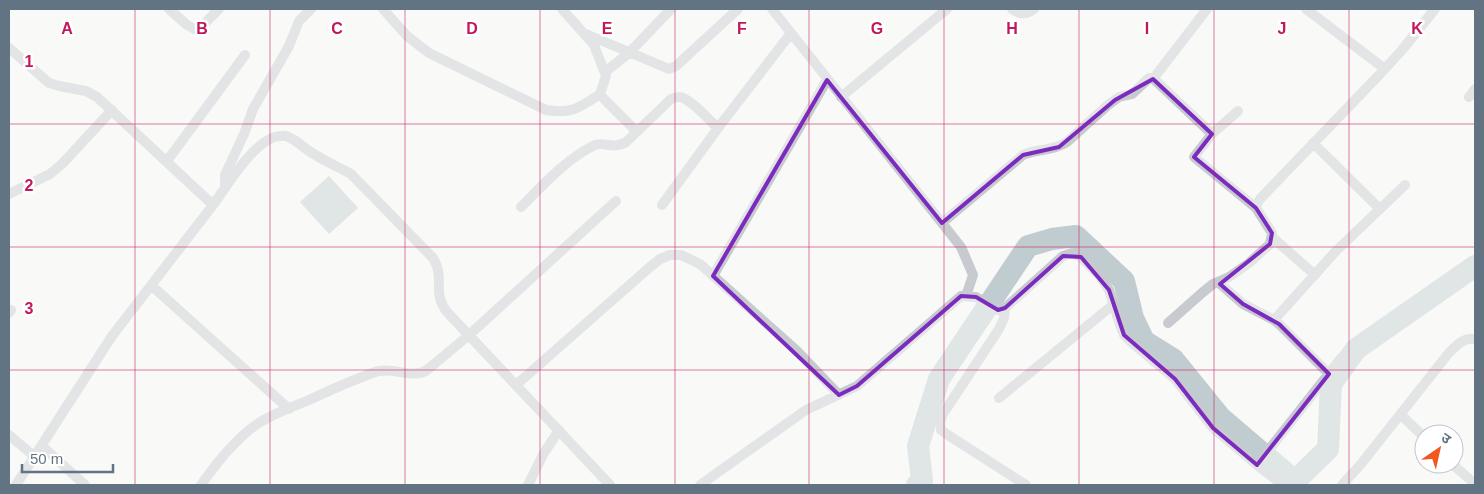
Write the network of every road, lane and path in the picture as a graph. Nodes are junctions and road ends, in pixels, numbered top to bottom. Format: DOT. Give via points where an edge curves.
graph roads {
  1 [pos="169,9"];
  2 [pos="219,9"];
  3 [pos="311,9"];
  4 [pos="383,9"];
  5 [pos="562,9"];
  6 [pos="671,9"];
  7 [pos="738,9"];
  8 [pos="772,9"];
  9 [pos="947,9"];
  10 [pos="1012,9"];
  11 [pos="1034,9"];
  12 [pos="1207,9"];
  13 [pos="1306,9"];
  14 [pos="1435,9"];
  15 [pos="791,33"];
  16 [pos="586,34"];
  17 [pos="9,48"];
  18 [pos="629,53"];
  19 [pos="246,55"];
  20 [pos="1385,69"];
  21 [pos="605,72"];
  22 [pos="1153,79"];
  23 [pos="827,80"];
  24 [pos="600,94"];
  25 [pos="841,97"];
  26 [pos="112,110"];
  27 [pos="1238,111"];
  28 [pos="718,128"];
  29 [pos="637,132"];
  30 [pos="1212,134"];
  31 [pos="1313,142"];
  32 [pos="167,161"];
  33 [pos="1405,185"];
  34 [pos="224,189"];
  35 [pos="9,194"];
  36 [pos="616,201"];
  37 [pos="213,205"];
  38 [pos="662,205"];
  39 [pos="521,207"];
  40 [pos="1256,208"];
  41 [pos="1380,209"];
  42 [pos="942,223"];
  43 [pos="1272,237"];
  44 [pos="1315,275"];
  45 [pos="713,276"];
  46 [pos="1218,282"];
  47 [pos="152,286"];
  48 [pos="971,297"];
  49 [pos="1114,304"];
  50 [pos="1001,309"];
  51 [pos="1274,320"];
  52 [pos="1168,323"];
  53 [pos="469,334"];
  54 [pos="1475,339"];
  55 [pos="1341,358"];
  56 [pos="1329,374"];
  57 [pos="516,385"];
  58 [pos="840,395"];
  59 [pos="999,398"];
  60 [pos="290,408"];
  61 [pos="1401,414"];
  62 [pos="1414,427"];
  63 [pos="558,430"];
  64 [pos="9,435"];
  65 [pos="42,446"];
  66 [pos="35,457"];
  67 [pos="1258,464"];
  68 [pos="1464,474"];
  69 [pos="1475,484"];
  70 [pos="16,485"];
  71 [pos="85,485"];
  72 [pos="201,485"];
  73 [pos="528,485"];
  74 [pos="610,485"];
  75 [pos="702,485"];
  76 [pos="1026,485"];
  77 [pos="1283,485"];
  78 [pos="1342,485"];
  1 -- 2 [label="street" via="196,30"];
  3 -- 34 [label="street" via="299,21 253,109 225,175"];
  4 -- 24 [label="street" via="407,36 429,53 546,110 572,110"];
  5 -- 16 [label="street"];
  6 -- 18 [label="street"];
  7 -- 18 [label="street" via="676,66 669,68"];
  8 -- 15 [label="street"];
  9 -- 25 [label="street"];
  10 -- 11 [label="street" via="1025,14"];
  12 -- 22 [label="street"];
  13 -- 20 [label="street"];
  14 -- 20 [label="street"];
  15 -- 23 [label="street"];
  15 -- 28 [label="street"];
  16 -- 18 [label="street"];
  16 -- 21 [label="street"];
  17 -- 26 [label="street" via="49,83 86,91"];
  18 -- 21 [label="street"];
  19 -- 32 [label="street"];
  20 -- 31 [label="street"];
  21 -- 24 [label="street"];
  22 -- 30 [label="street"];
  22 -- 42 [label="street" via="1149,78 1132,94 1115,100 1059,147 1023,154"];
  23 -- 25 [label="street"];
  23 -- 45 [label="street"];
  24 -- 29 [label="street"];
  25 -- 42 [label="street"];
  26 -- 32 [label="street"];
  26 -- 35 [label="street" via="50,174"];
  27 -- 30 [label="street"];
  28 -- 29 [label="street" via="690,102 678,97 671,99"];
  28 -- 38 [label="street"];
  29 -- 39 [label="street" via="618,146 594,146 550,178"];
  30 -- 40 [label="street" via="1194,157"];
  31 -- 40 [label="street" via="1260,199"];
  31 -- 41 [label="street"];
  32 -- 37 [label="street"];
  33 -- 41 [label="street"];
  34 -- 37 [label="street"];
  34 -- 53 [label="street" via="263,142 282,135 292,138 351,174 433,258 440,272 438,290 441,305"];
  36 -- 53 [label="street"];
  37 -- 47 [label="street"];
  40 -- 43 [label="street"];
  41 -- 44 [label="street"];
  42 -- 48 [label="street" via="961,247 973,275"];
  43 -- 44 [label="street"];
  43 -- 46 [label="street" via="1270,244 1249,263"];
  44 -- 51 [label="street"];
  45 -- 57 [label="street" via="700,264 681,255 660,259"];
  45 -- 58 [label="street"];
  46 -- 51 [label="street" via="1243,304"];
  46 -- 52 [label="street"];
  47 -- 60 [label="street"];
  47 -- 65 [label="street" via="112,336"];
  48 -- 50 [label="street"];
  48 -- 58 [label="street" via="961,296 857,386"];
  49 -- 50 [label="street" via="1099,276 1081,257 1072,254 1063,256"];
  49 -- 59 [label="street"];
  49 -- 67 [label="street" via="1124,334 1175,379 1213,428"];
  50 -- 76 [label="street" via="1004,318 999,329 943,414 941,430"];
  51 -- 56 [label="street"];
  53 -- 57 [label="street"];
  53 -- 60 [label="street" via="421,374 379,371"];
  54 -- 61 [label="street" via="1460,342 1454,348"];
  55 -- 56 [label="street"];
  56 -- 67 [label="street"];
  57 -- 63 [label="street"];
  58 -- 75 [label="street" via="806,410"];
  60 -- 72 [label="street" via="250,429 215,465"];
  61 -- 62 [label="street"];
  61 -- 78 [label="street"];
  63 -- 73 [label="street"];
  63 -- 74 [label="street"];
  64 -- 66 [label="street"];
  65 -- 66 [label="street"];
  65 -- 71 [label="street"];
  66 -- 70 [label="street"];
  67 -- 77 [label="street"];
  68 -- 69 [label="street"];
}
